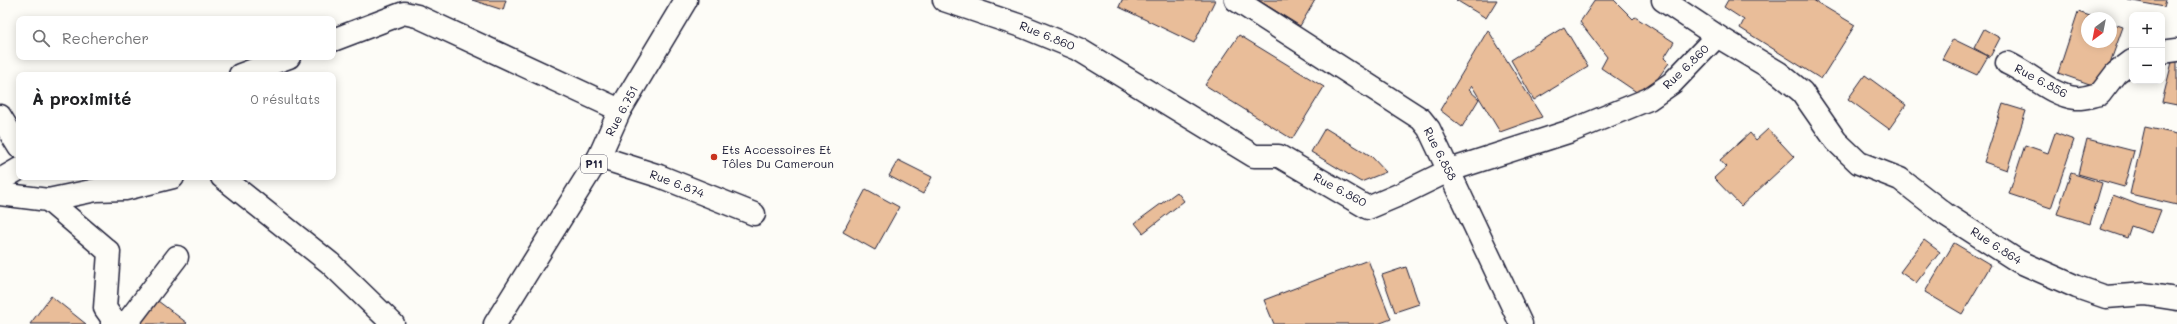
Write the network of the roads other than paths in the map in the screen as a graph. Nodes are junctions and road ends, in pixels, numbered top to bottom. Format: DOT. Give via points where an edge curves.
graph roads {
  1 [pos="686,0"];
  2 [pos="944,0"];
  3 [pos="1236,0"];
  4 [pos="1663,0"];
  5 [pos="399,6"];
  6 [pos="1717,36"];
  7 [pos="336,38"];
  8 [pos="2177,50"];
  9 [pos="2165,52"];
  10 [pos="281,60"];
  11 [pos="2007,63"];
  12 [pos="2129,63"];
  13 [pos="248,72"];
  14 [pos="620,110"];
  15 [pos="0,116"];
  16 [pos="16,142"];
  17 [pos="599,157"];
  18 [pos="16,170"];
  19 [pos="1450,170"];
  20 [pos="0,180"];
  21 [pos="161,180"];
  22 [pos="226,180"];
  23 [pos="0,194"];
  24 [pos="48,200"];
  25 [pos="754,214"];
  26 [pos="177,257"];
  27 [pos="2177,299"];
  28 [pos="112,324"];
  29 [pos="126,324"];
  30 [pos="393,324"];
  31 [pos="495,324"];
  32 [pos="1521,324"];
  1 -- 14 [label="street, Rue 6.751 / P11"];
  2 -- 19 [label="street, Rue 6.860" via="1024,27 1078,49 1254,156 1279,156 1368,208"];
  3 -- 19 [label="street, Rue 6.858" via="1421,119 1429,129"];
  4 -- 6 [label="street, Rue 6.860"];
  5 -- 7 [label="street"];
  5 -- 14 [label="street"];
  6 -- 19 [label="street, Rue 6.860" via="1672,83 1650,99 1571,131"];
  6 -- 27 [label="street, Rue 6.864" via="1779,73 1802,92 1836,140 1859,163 1900,179 1945,214 2018,261 2106,297 2145,294"];
  8 -- 9 [label="street"];
  10 -- 13 [label="street"];
  11 -- 12 [label="street, Rue 6.856" via="2023,70 2048,88 2076,98 2100,94 2116,73"];
  14 -- 17 [label="street, Rue 6.751 / P11"];
  15 -- 16 [label="street"];
  17 -- 25 [label="street, Rue 6.874" via="659,176"];
  17 -- 31 [label="street, Rue 6.751 / P11"];
  18 -- 20 [label="street"];
  19 -- 32 [label="street, Rue 6.858"];
  21 -- 24 [label="street" via="125,189 96,190"];
  22 -- 30 [label="street" via="330,263"];
  23 -- 24 [label="street"];
  24 -- 28 [label="street" via="109,252 105,308 112,318"];
  26 -- 29 [label="street"];
}
